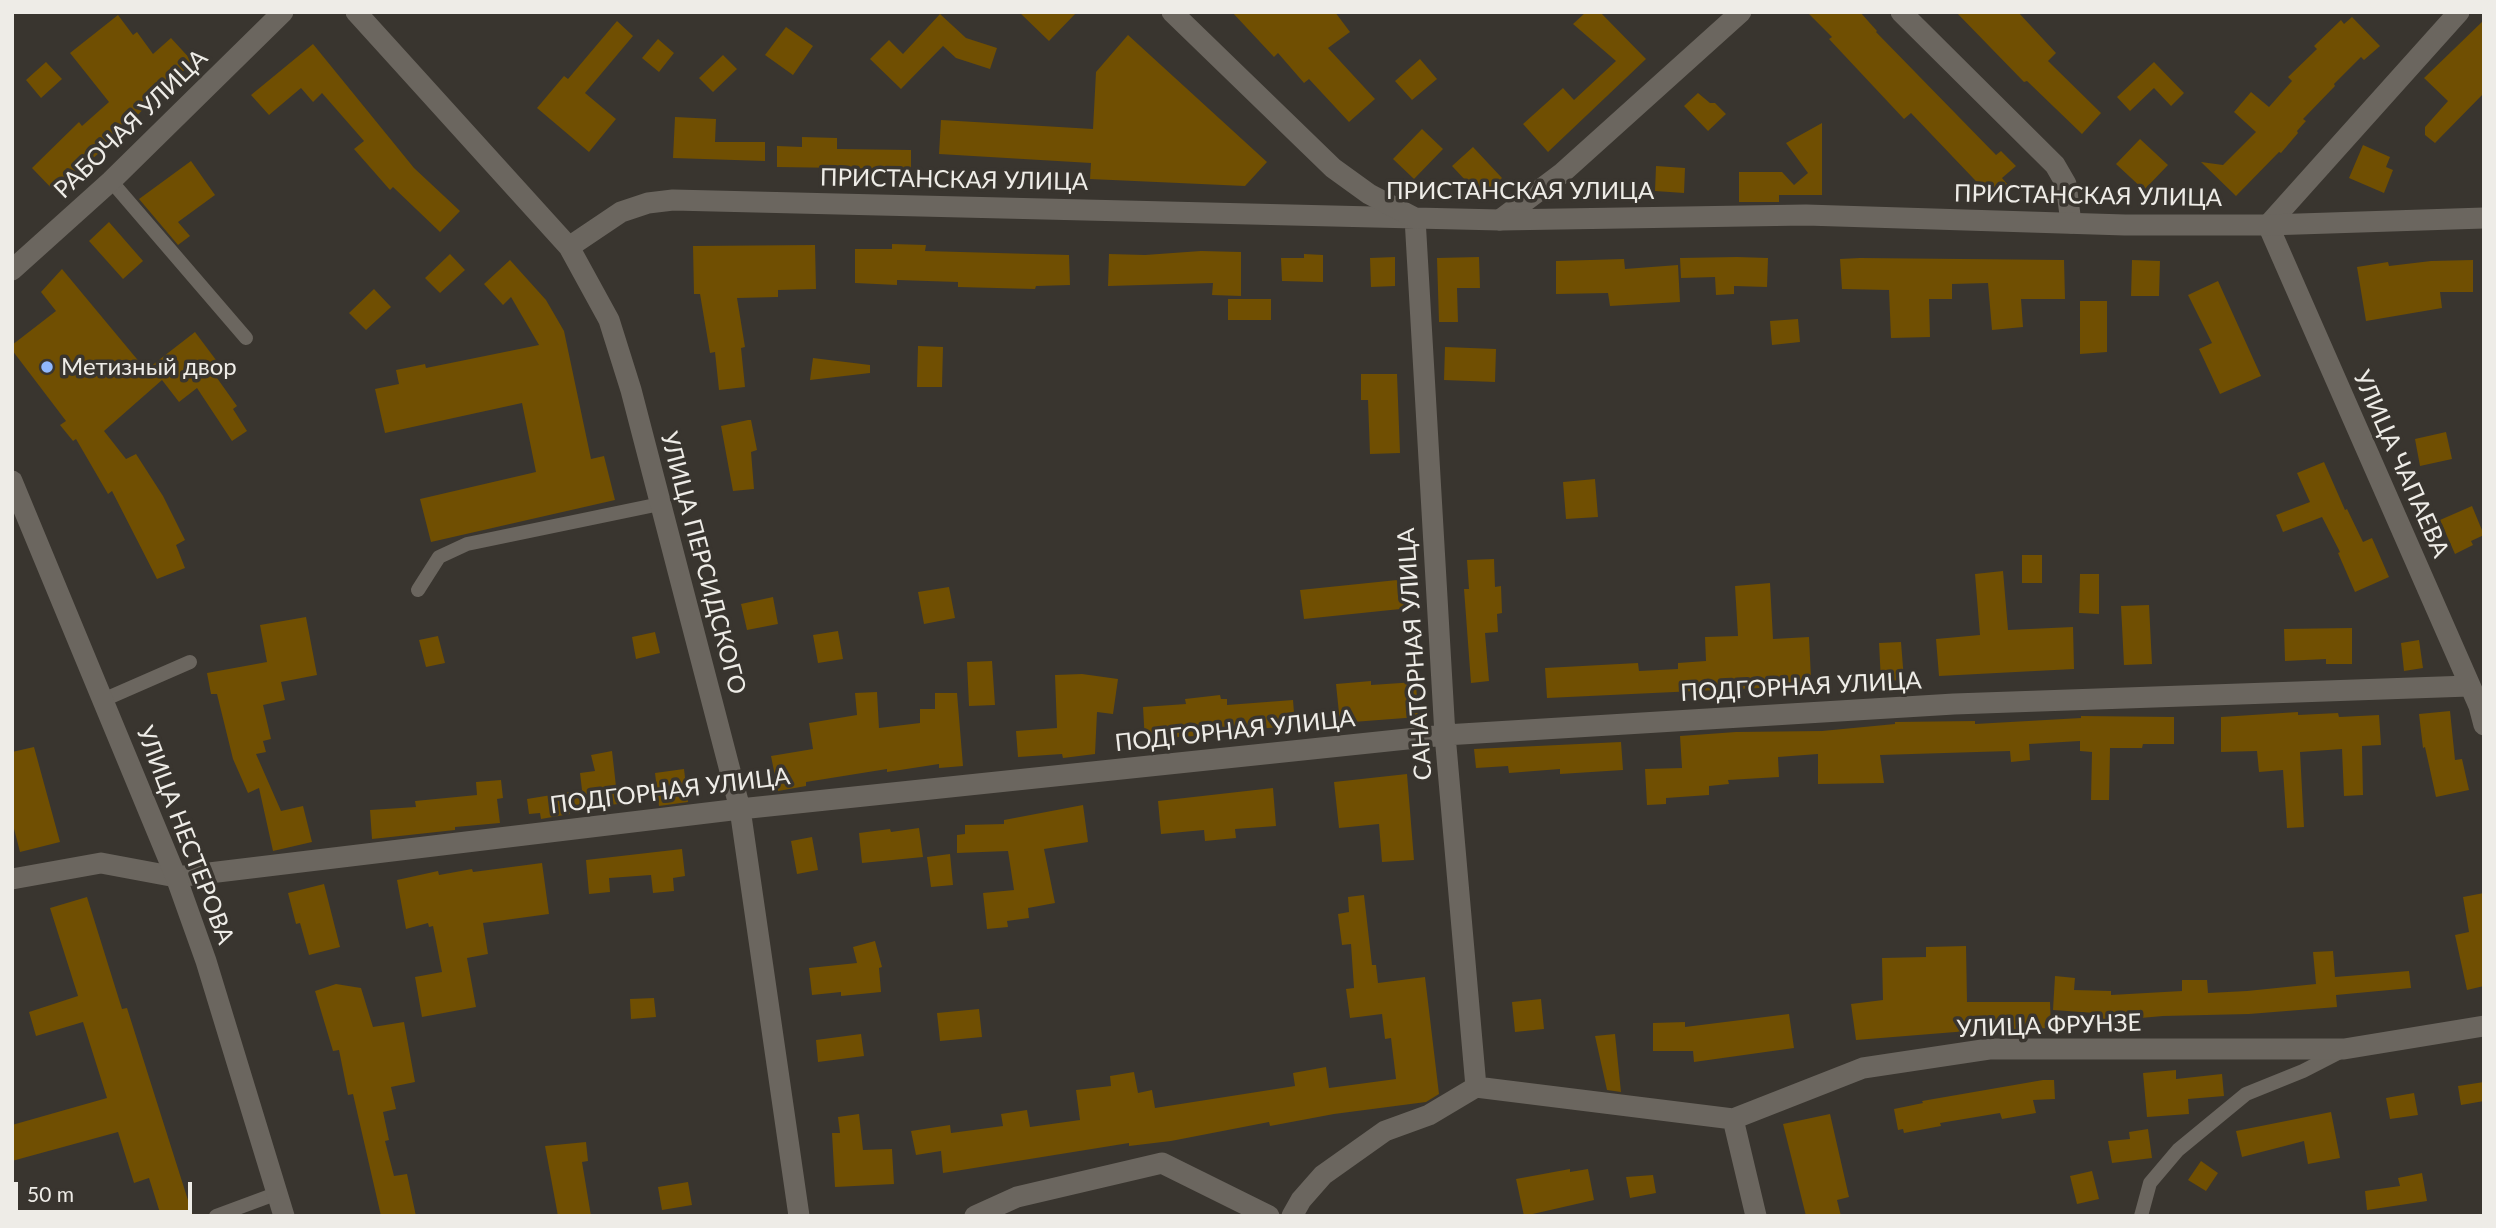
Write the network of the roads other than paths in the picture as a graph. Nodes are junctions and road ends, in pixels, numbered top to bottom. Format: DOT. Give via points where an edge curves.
graph roads {
  1 [pos="283,12"];
  2 [pos="356,12"];
  3 [pos="1172,12"];
  4 [pos="1741,12"];
  5 [pos="1901,12"];
  6 [pos="2459,12"];
  7 [pos="111,181"];
  8 [pos="1415,218"];
  9 [pos="2484,218"];
  10 [pos="1500,220"];
  11 [pos="2071,223"];
  12 [pos="2268,225"];
  13 [pos="569,247"];
  14 [pos="12,270"];
  15 [pos="246,338"];
  16 [pos="12,481"];
  17 [pos="660,504"];
  18 [pos="418,590"];
  19 [pos="190,662"];
  20 [pos="2469,685"];
  21 [pos="103,700"];
  22 [pos="2483,722"];
  23 [pos="1446,735"];
  24 [pos="740,809"];
  25 [pos="176,877"];
  26 [pos="12,879"];
  27 [pos="2484,1026"];
  28 [pos="2344,1049"];
  29 [pos="1476,1087"];
  30 [pos="1733,1119"];
  31 [pos="278,1193"];
  32 [pos="796,1193"];
  33 [pos="216,1216"];
  34 [pos="284,1216"];
  35 [pos="799,1216"];
  36 [pos="815,1216"];
  37 [pos="975,1216"];
  38 [pos="1269,1216"];
  39 [pos="1292,1216"];
  40 [pos="1756,1216"];
  41 [pos="2141,1216"];
  1 -- 7 [label="street, РАБОЧАЯ УЛИЦА"];
  2 -- 13 [label="street, УЛИЦА ПЕРСИДСКОГО"];
  3 -- 8 [label="street" via="1333,168"];
  4 -- 10 [label="street" via="1561,174"];
  5 -- 11 [label="street" via="2055,165 2066,184"];
  6 -- 12 [label="street"];
  7 -- 14 [label="street, РАБОЧАЯ УЛИЦА"];
  7 -- 15 [label="lane"];
  8 -- 10 [label="street, ПРИСТАНСКАЯ УЛИЦА"];
  8 -- 13 [label="street, ПРИСТАНСКАЯ УЛИЦА" via="673,200 621,212"];
  8 -- 23 [label="street, САНАТОРНАЯ УЛИЦА"];
  9 -- 12 [label="street, ПРИСТАНСКАЯ УЛИЦА"];
  10 -- 11 [label="street, ПРИСТАНСКАЯ УЛИЦА" via="1806,215"];
  11 -- 12 [label="street, ПРИСТАНСКАЯ УЛИЦА"];
  12 -- 20 [label="street, УЛИЦА ЧАПАЕВА"];
  13 -- 17 [label="street, УЛИЦА ПЕРСИДСКОГО" via="609,320"];
  16 -- 21 [label="street, УЛИЦА НЕСТЕРОВА"];
  17 -- 18 [label="lane" via="467,544 439,557"];
  17 -- 24 [label="street, УЛИЦА ПЕРСИДСКОГО"];
  19 -- 21 [label="lane"];
  20 -- 22 [label="street, УЛИЦА ЧАПАЕВА"];
  20 -- 23 [label="street, ПОДГОРНАЯ УЛИЦА" via="1954,704"];
  21 -- 25 [label="street, УЛИЦА НЕСТЕРОВА"];
  23 -- 24 [label="street, ПОДГОРНАЯ УЛИЦА"];
  23 -- 29 [label="street, САНАТОРНАЯ УЛИЦА"];
  24 -- 25 [label="street, ПОДГОРНАЯ УЛИЦА"];
  24 -- 32 [label="street, УЛИЦА ПЕРСИДСКОГО"];
  25 -- 26 [label="street, ПОДГОРНАЯ УЛИЦА" via="101,863"];
  25 -- 31 [label="street, УЛИЦА НЕСТЕРОВА"];
  27 -- 28 [label="street, УЛИЦА ФРУНЗЕ"];
  28 -- 30 [label="street, УЛИЦА ФРУНЗЕ" via="1989,1049 1863,1068"];
  28 -- 41 [label="lane" via="2246,1094 2178,1150 2150,1183"];
  29 -- 30 [label="street, УЛИЦА ФРУНЗЕ"];
  29 -- 39 [label="street" via="1429,1115 1385,1131 1323,1175"];
  30 -- 40 [label="street"];
  31 -- 33 [label="lane"];
  31 -- 34 [label="street, УЛИЦА НЕСТЕРОВА"];
  32 -- 35 [label="street, УЛИЦА ПЕРСИДСКОГО"];
  32 -- 36 [label="street"];
  37 -- 38 [label="street" via="1017,1197 1162,1163"];
}
